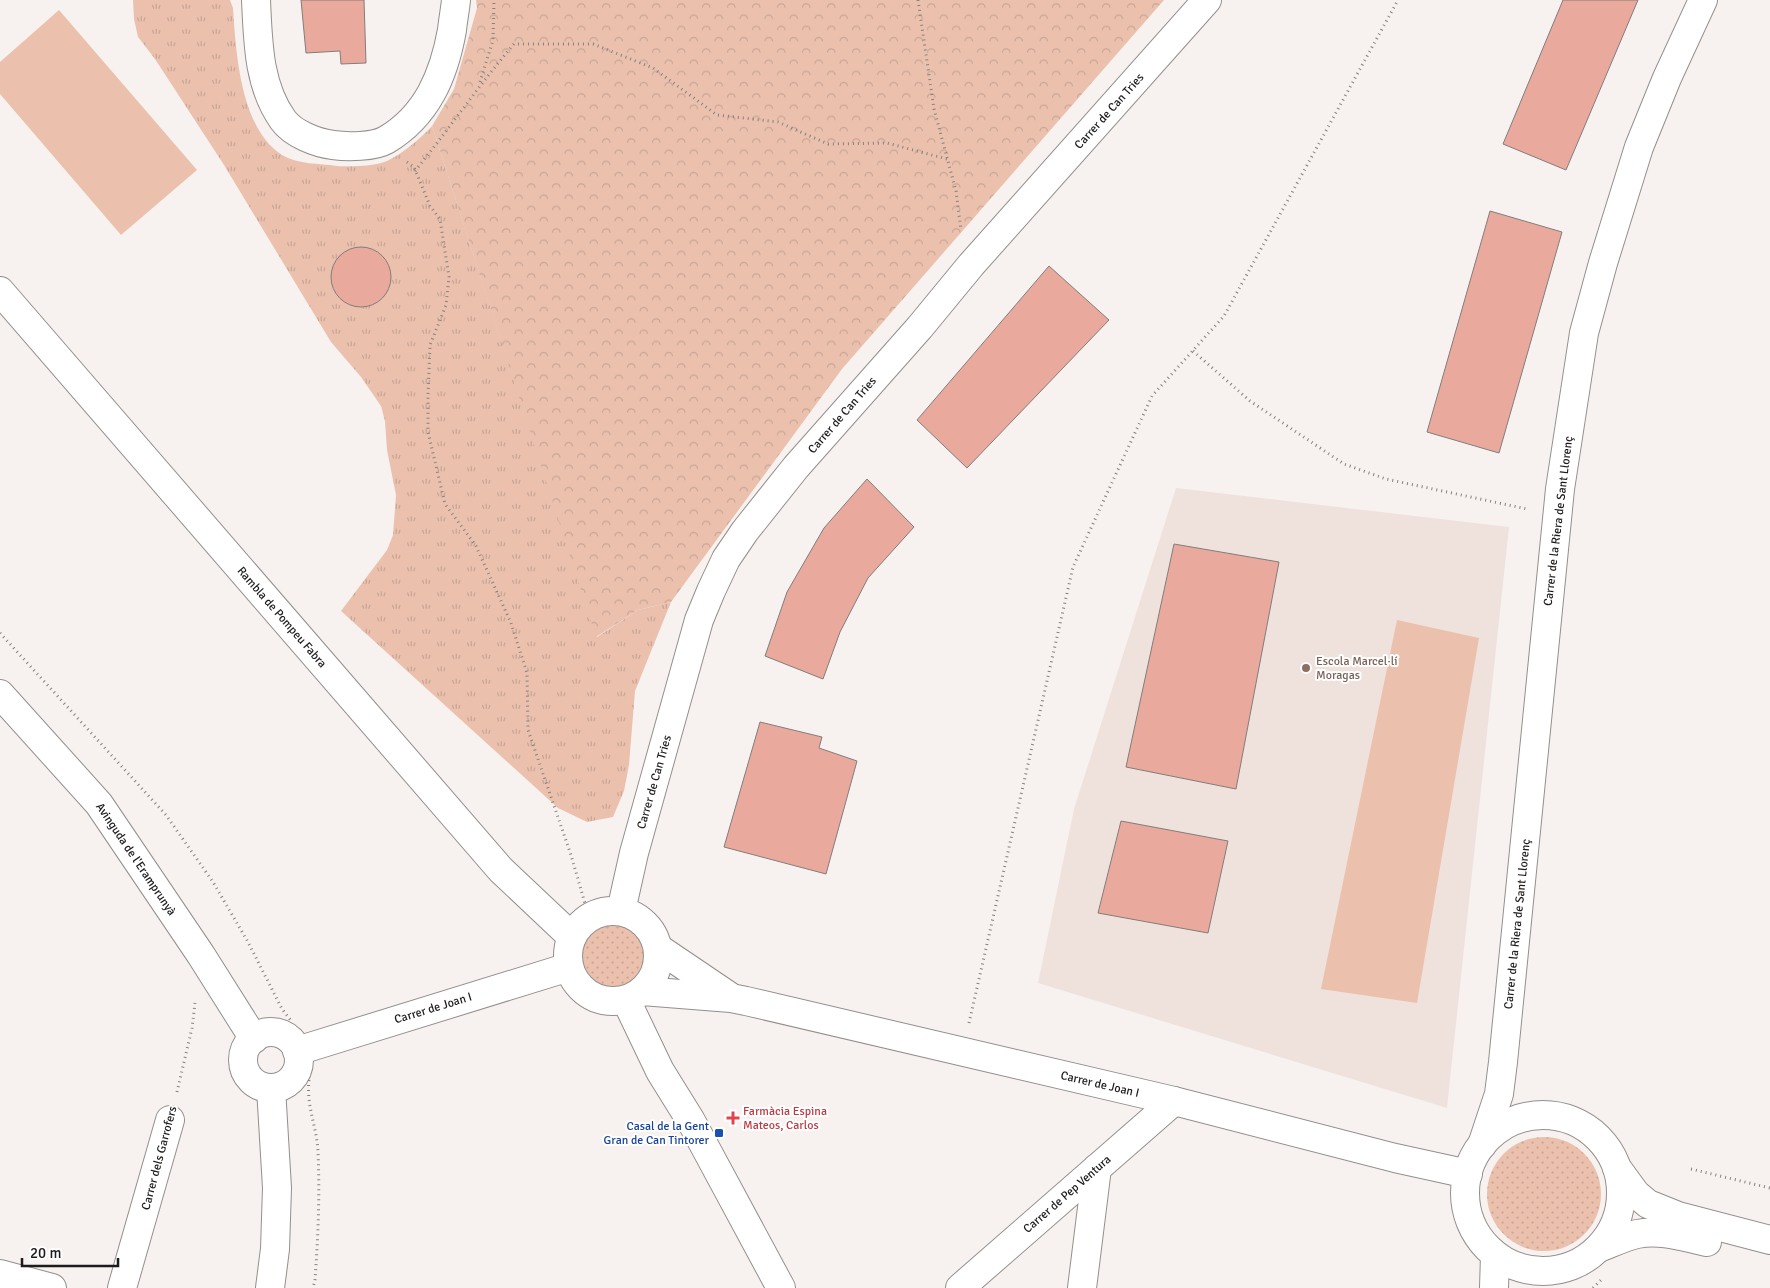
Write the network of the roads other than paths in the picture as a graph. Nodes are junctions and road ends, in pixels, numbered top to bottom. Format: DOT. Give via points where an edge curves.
graph roads {
  1 [pos="256,0"];
  2 [pos="456,0"];
  3 [pos="1207,0"];
  4 [pos="1703,0"];
  5 [pos="0,291"];
  6 [pos="0,694"];
  7 [pos="621,911"];
  8 [pos="581,927"];
  9 [pos="658,948"];
  10 [pos="569,967"];
  11 [pos="634,995"];
  12 [pos="731,998"];
  13 [pos="254,1039"];
  14 [pos="297,1051"];
  15 [pos="1503,1062"];
  16 [pos="271,1088"];
  17 [pos="1174,1101"];
  18 [pos="1542,1115"];
  19 [pos="170,1120"];
  20 [pos="1482,1145"];
  21 [pos="1616,1166"];
  22 [pos="1096,1168"];
  23 [pos="1468,1174"];
  24 [pos="1770,1240"];
  25 [pos="1599,1248"];
  26 [pos="1495,1255"];
  27 [pos="1770,1257"];
  28 [pos="1578,1264"];
  29 [pos="0,1274"];
  30 [pos="52,1288"];
  31 [pos="122,1288"];
  32 [pos="270,1288"];
  33 [pos="780,1288"];
  34 [pos="960,1288"];
  35 [pos="1082,1288"];
  36 [pos="1494,1288"];
  37 [pos="1567,1288"];
  1 -- 2 [label="street" via="264,78 284,122 306,138 351,147 384,141 423,107 446,62"];
  3 -- 7 [label="street, Carrer de Can Tries" via="796,467 726,559 700,620 634,853"];
  4 -- 15 [label="street, Carrer de la Riera de Sant Llorenç" via="1639,147 1584,334 1557,516"];
  5 -- 8 [label="street, Rambla de Pompeu Fabra" via="501,870"];
  6 -- 13 [label="street, Avinguda de l'Eramprunyà" via="99,804"];
  7 -- 8 [label="street" via="602,912"];
  7 -- 9 [label="street" via="637,917 650,929"];
  8 -- 10 [label="street" via="568,948"];
  9 -- 11 [label="street" via="657,966 651,980"];
  9 -- 12 [label="street, Carrer de Joan I"];
  10 -- 11 [label="street" via="581,988 596,998 608,1001"];
  10 -- 14 [label="street, Carrer de Joan I"];
  11 -- 12 [label="street, Carrer de Joan I"];
  11 -- 33 [label="street" via="660,1071 691,1121"];
  12 -- 17 [label="street, Carrer de Joan I"];
  13 -- 14 [label="street" via="267,1033 278,1034 290,1041"];
  13 -- 16 [label="street" via="245,1050 244,1069 255,1084"];
  14 -- 16 [label="street" via="298,1065 293,1076 283,1086"];
  15 -- 18 [label="street, Carrer de la Riera de Sant Llorenç" via="1516,1094"];
  15 -- 20 [label="street, Carrer de la Riera de Sant Llorenç" via="1499,1094"];
  16 -- 32 [label="street" via="278,1188"];
  17 -- 22 [label="street, Carrer de Pep Ventura"];
  17 -- 23 [label="street, Carrer de Joan I"];
  18 -- 20 [label="street, Carrer de la Riera de Sant Llorenç" via="1514,1121 1497,1130"];
  18 -- 21 [label="street" via="1564,1118 1584,1127 1606,1147"];
  19 -- 31 [label="street, Carrer dels Garrofers"];
  20 -- 23 [label="street, Carrer de la Riera de Sant Llorenç"];
  21 -- 24 [label="street" via="1636,1194 1648,1204 1678,1216"];
  21 -- 25 [label="street" via="1621,1188 1619,1210 1612,1230"];
  22 -- 34 [label="street, Carrer de Pep Ventura"];
  22 -- 35 [label="street"];
  23 -- 26 [label="street, Carrer de la Riera de Sant Llorenç" via="1465,1197 1470,1219 1480,1239"];
  25 -- 27 [label="street" via="1638,1234 1655,1233"];
  25 -- 28 [label="street"];
  26 -- 28 [label="street" via="1516,1267 1532,1271"];
  26 -- 36 [label="street"];
  28 -- 37 [label="street"];
  29 -- 30 [label="street"];
}
